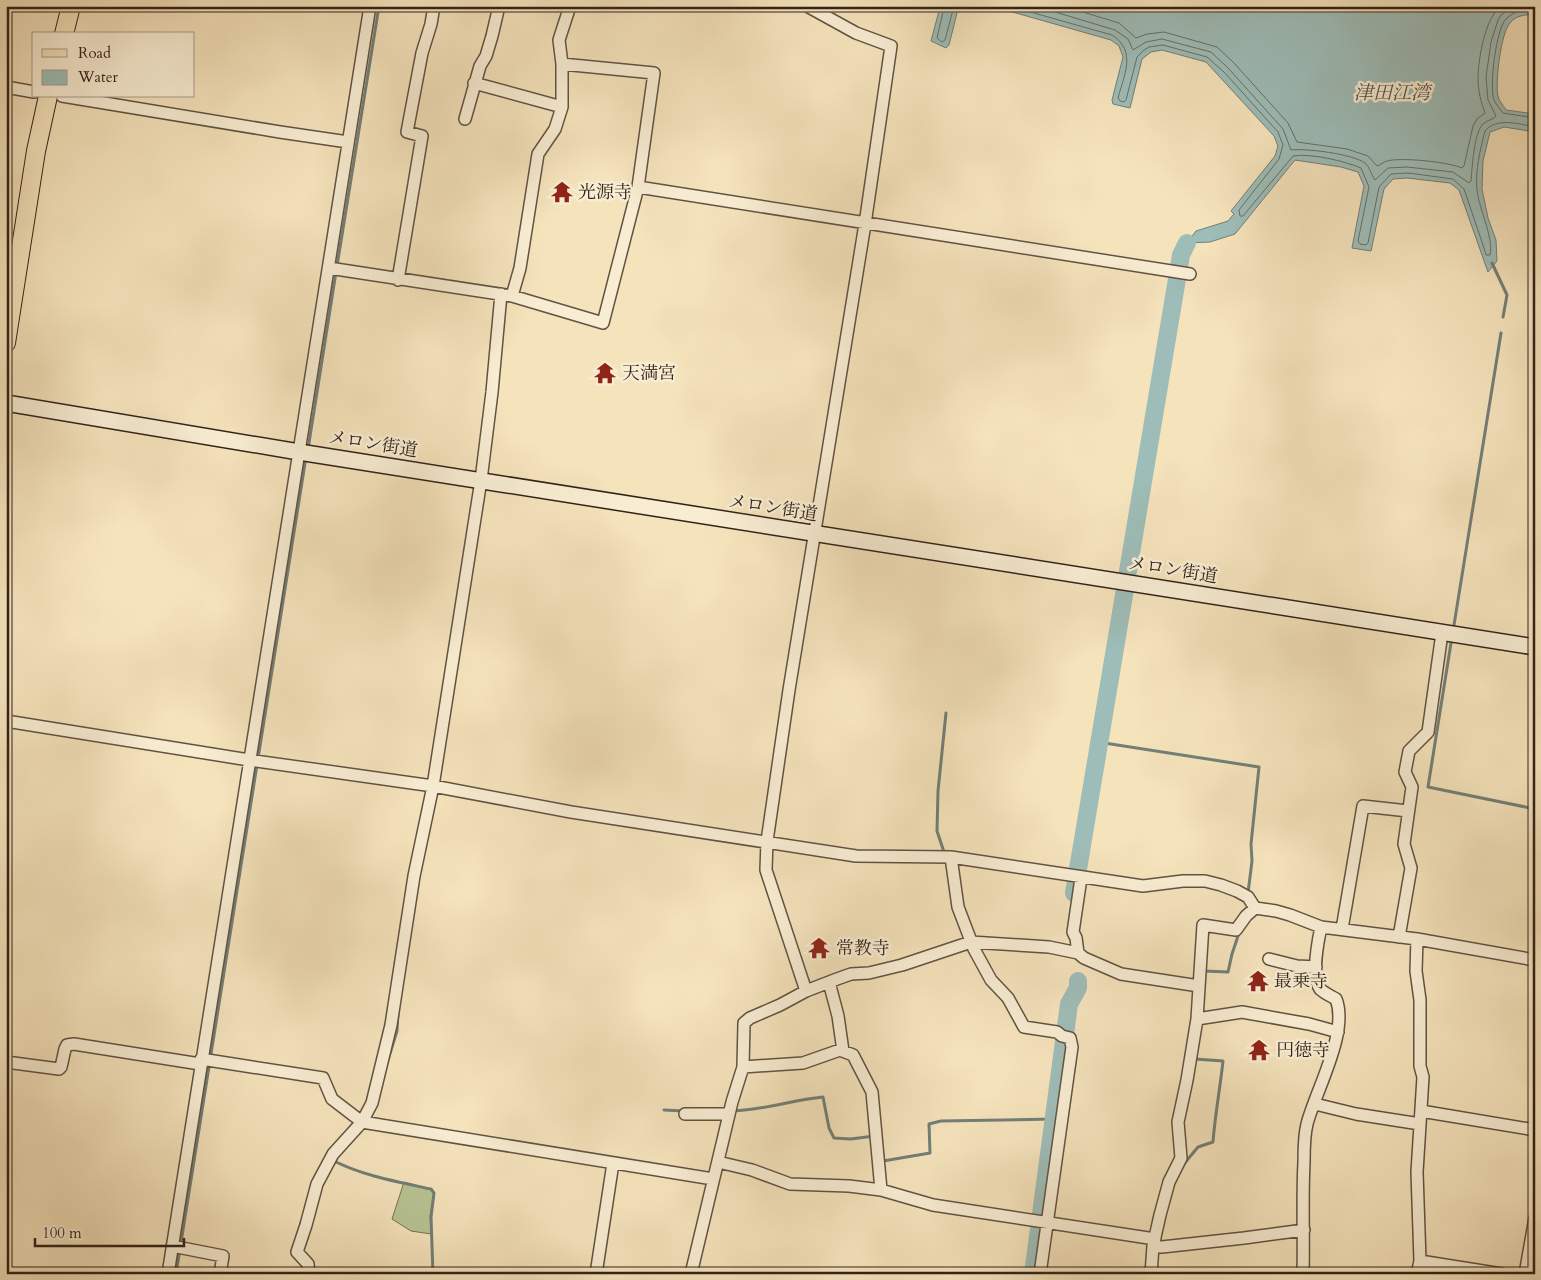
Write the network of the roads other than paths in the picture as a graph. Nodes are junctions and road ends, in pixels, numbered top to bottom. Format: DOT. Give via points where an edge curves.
graph roads {
  1 [pos="71,6"];
  2 [pos="370,6"];
  3 [pos="434,6"];
  4 [pos="498,6"];
  5 [pos="570,6"];
  6 [pos="807,6"];
  7 [pos="64,32"];
  8 [pos="562,64"];
  9 [pos="474,84"];
  10 [pos="6,87"];
  11 [pos="32,92"];
  12 [pos="48,98"];
  13 [pos="74,98"];
  14 [pos="562,107"];
  15 [pos="466,119"];
  16 [pos="348,142"];
  17 [pos="638,187"];
  18 [pos="865,224"];
  19 [pos="335,269"];
  20 [pos="1190,274"];
  21 [pos="398,280"];
  22 [pos="506,295"];
  23 [pos="6,343"];
  24 [pos="6,403"];
  25 [pos="305,453"];
  26 [pos="481,480"];
  27 [pos="815,533"];
  28 [pos="1442,632"];
  29 [pos="1535,647"];
  30 [pos="6,721"];
  31 [pos="255,760"];
  32 [pos="433,786"];
  33 [pos="1408,811"];
  34 [pos="767,841"];
  35 [pos="951,857"];
  36 [pos="1078,877"];
  37 [pos="1255,908"];
  38 [pos="1321,927"];
  39 [pos="1342,929"];
  40 [pos="1399,937"];
  41 [pos="1417,940"];
  42 [pos="971,942"];
  43 [pos="1078,953"];
  44 [pos="1269,959"];
  45 [pos="1535,960"];
  46 [pos="1316,967"];
  47 [pos="829,982"];
  48 [pos="1199,986"];
  49 [pos="806,991"];
  50 [pos="1197,1019"];
  51 [pos="1338,1032"];
  52 [pos="843,1052"];
  53 [pos="205,1061"];
  54 [pos="6,1062"];
  55 [pos="743,1067"];
  56 [pos="1315,1104"];
  57 [pos="1422,1111"];
  58 [pos="685,1114"];
  59 [pos="729,1114"];
  60 [pos="362,1122"];
  61 [pos="1420,1124"];
  62 [pos="1535,1130"];
  63 [pos="718,1162"];
  64 [pos="613,1163"];
  65 [pos="713,1179"];
  66 [pos="880,1190"];
  67 [pos="1535,1218"];
  68 [pos="1042,1222"];
  69 [pos="1304,1230"];
  70 [pos="1154,1242"];
  71 [pos="177,1247"];
  72 [pos="1420,1261"];
  73 [pos="168,1274"];
  74 [pos="220,1274"];
  75 [pos="309,1274"];
  76 [pos="596,1274"];
  77 [pos="691,1274"];
  78 [pos="1040,1274"];
  79 [pos="1151,1274"];
  80 [pos="1303,1274"];
  81 [pos="1418,1274"];
  82 [pos="1502,1274"];
  83 [pos="1525,1274"];
  1 -- 7 [label="main road"];
  2 -- 16 [label="street"];
  3 -- 21 [label="street" via="407,132 422,136"];
  4 -- 9 [label="street" via="488,49"];
  5 -- 8 [label="street" via="559,40"];
  6 -- 18 [label="street" via="856,33 891,46"];
  8 -- 14 [label="street"];
  8 -- 17 [label="street" via="654,73"];
  9 -- 14 [label="street"];
  9 -- 15 [label="street"];
  10 -- 11 [label="street"];
  12 -- 23 [label="main road" via="36,151"];
  13 -- 16 [label="street"];
  14 -- 22 [label="street" via="555,129 538,154 520,268"];
  16 -- 19 [label="street"];
  17 -- 18 [label="street"];
  17 -- 22 [label="street" via="603,323"];
  18 -- 20 [label="street"];
  18 -- 27 [label="street"];
  19 -- 21 [label="street"];
  19 -- 25 [label="street"];
  21 -- 22 [label="street"];
  22 -- 26 [label="street"];
  24 -- 25 [label="street, メロン街道"];
  25 -- 26 [label="street, メロン街道"];
  25 -- 31 [label="street"];
  26 -- 27 [label="street, メロン街道"];
  26 -- 32 [label="street"];
  27 -- 28 [label="street, メロン街道"];
  27 -- 34 [label="street"];
  28 -- 29 [label="street, メロン街道"];
  28 -- 33 [label="street" via="1428,732 1409,751 1405,772 1412,787"];
  30 -- 31 [label="street"];
  31 -- 32 [label="street"];
  31 -- 53 [label="street"];
  32 -- 34 [label="street" via="571,812"];
  32 -- 60 [label="street" via="414,876 391,1025 372,1103"];
  33 -- 39 [label="street" via="1363,806"];
  33 -- 40 [label="street" via="1404,844 1411,868"];
  34 -- 35 [label="street" via="856,856"];
  34 -- 49 [label="street" via="766,870"];
  35 -- 36 [label="street"];
  35 -- 42 [label="street" via="958,907"];
  36 -- 37 [label="street" via="1143,886 1205,881 1237,891 1248,897"];
  36 -- 43 [label="street" via="1073,932"];
  37 -- 38 [label="street" via="1290,915"];
  37 -- 48 [label="street" via="1236,930 1203,925"];
  38 -- 39 [label="street"];
  38 -- 46 [label="street"];
  39 -- 40 [label="street"];
  40 -- 41 [label="street"];
  41 -- 45 [label="street"];
  41 -- 57 [label="street"];
  42 -- 43 [label="street" via="1049,947"];
  42 -- 47 [label="street" via="902,965 851,974"];
  42 -- 68 [label="street" via="991,980 1008,998 1024,1027 1057,1032 1070,1038 1072,1047"];
  43 -- 48 [label="street" via="1121,974"];
  44 -- 46 [label="street"];
  46 -- 51 [label="street" via="1317,984 1336,999 1340,1008"];
  47 -- 49 [label="street"];
  47 -- 52 [label="street"];
  48 -- 50 [label="street"];
  49 -- 55 [label="street" via="744,1023"];
  50 -- 51 [label="street" via="1248,1012"];
  50 -- 70 [label="street" via="1178,1122 1180,1158"];
  51 -- 56 [label="street"];
  52 -- 55 [label="street" via="840,1050 803,1063"];
  52 -- 66 [label="street" via="853,1055 872,1092"];
  53 -- 54 [label="street" via="74,1044 67,1045 59,1069"];
  53 -- 60 [label="street" via="322,1078 332,1099"];
  53 -- 71 [label="street"];
  55 -- 59 [label="street"];
  56 -- 61 [label="street"];
  56 -- 69 [label="street" via="1307,1125 1304,1150"];
  57 -- 61 [label="street"];
  57 -- 62 [label="street"];
  58 -- 59 [label="street"];
  59 -- 63 [label="street"];
  60 -- 64 [label="street"];
  60 -- 75 [label="street" via="333,1154 317,1184 298,1252 308,1264"];
  61 -- 72 [label="street" via="1417,1172"];
  63 -- 65 [label="street"];
  63 -- 66 [label="street" via="790,1184"];
  64 -- 65 [label="street"];
  64 -- 76 [label="street"];
  65 -- 77 [label="street"];
  66 -- 68 [label="street" via="933,1205"];
  67 -- 83 [label="street"];
  68 -- 70 [label="street"];
  68 -- 78 [label="street"];
  69 -- 70 [label="street" via="1162,1246"];
  69 -- 80 [label="street"];
  70 -- 79 [label="street"];
  71 -- 73 [label="street"];
  71 -- 74 [label="street" via="223,1256"];
  72 -- 81 [label="street"];
  72 -- 82 [label="street"];
}
